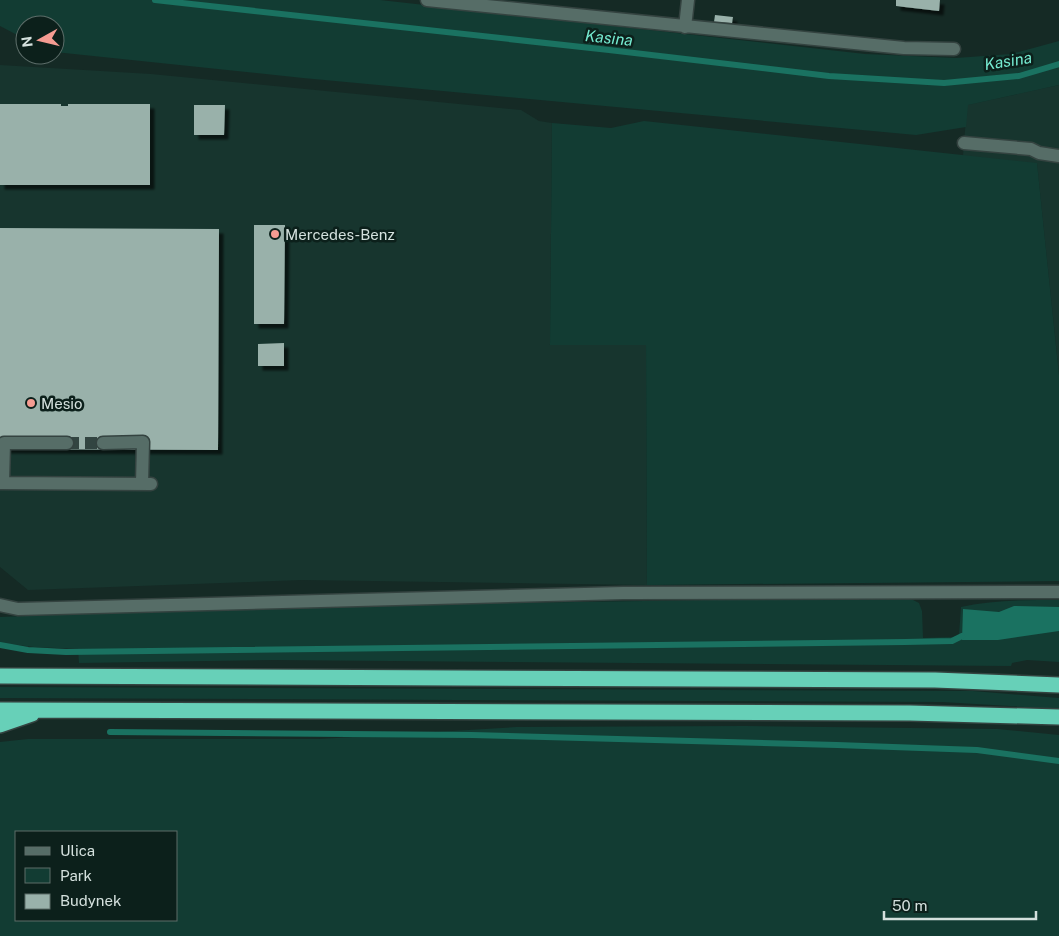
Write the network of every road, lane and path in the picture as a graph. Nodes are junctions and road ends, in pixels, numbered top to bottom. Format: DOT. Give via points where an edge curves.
graph roads {
  1 [pos="428,0"];
  2 [pos="688,0"];
  3 [pos="685,27"];
  4 [pos="954,49"];
  5 [pos="964,143"];
  6 [pos="1059,156"];
  7 [pos="67,443"];
  8 [pos="103,443"];
  9 [pos="2,484"];
  10 [pos="1059,592"];
  11 [pos="0,605"];
  12 [pos="0,666"];
  13 [pos="0,676"];
  14 [pos="45,676"];
  15 [pos="1058,686"];
  16 [pos="0,710"];
  17 [pos="45,710"];
  18 [pos="1015,715"];
  19 [pos="1059,717"];
  20 [pos="0,725"];
  21 [pos="1059,725"];
  1 -- 3 [label="lane"];
  2 -- 3 [label="lane"];
  3 -- 4 [label="lane" via="904,48"];
  5 -- 6 [label="lane" via="1031,149"];
  7 -- 9 [label="lane" via="4,443"];
  8 -- 9 [label="lane" via="143,442 147,484"];
  10 -- 11 [label="lane" via="623,593 18,609"];
  12 -- 14 [label="highway"];
  13 -- 14 [label="highway"];
  14 -- 15 [label="highway" via="935,680"];
  16 -- 17 [label="highway"];
  17 -- 18 [label="highway"];
  17 -- 20 [label="highway"];
  18 -- 19 [label="highway"];
  18 -- 21 [label="highway"];
}
